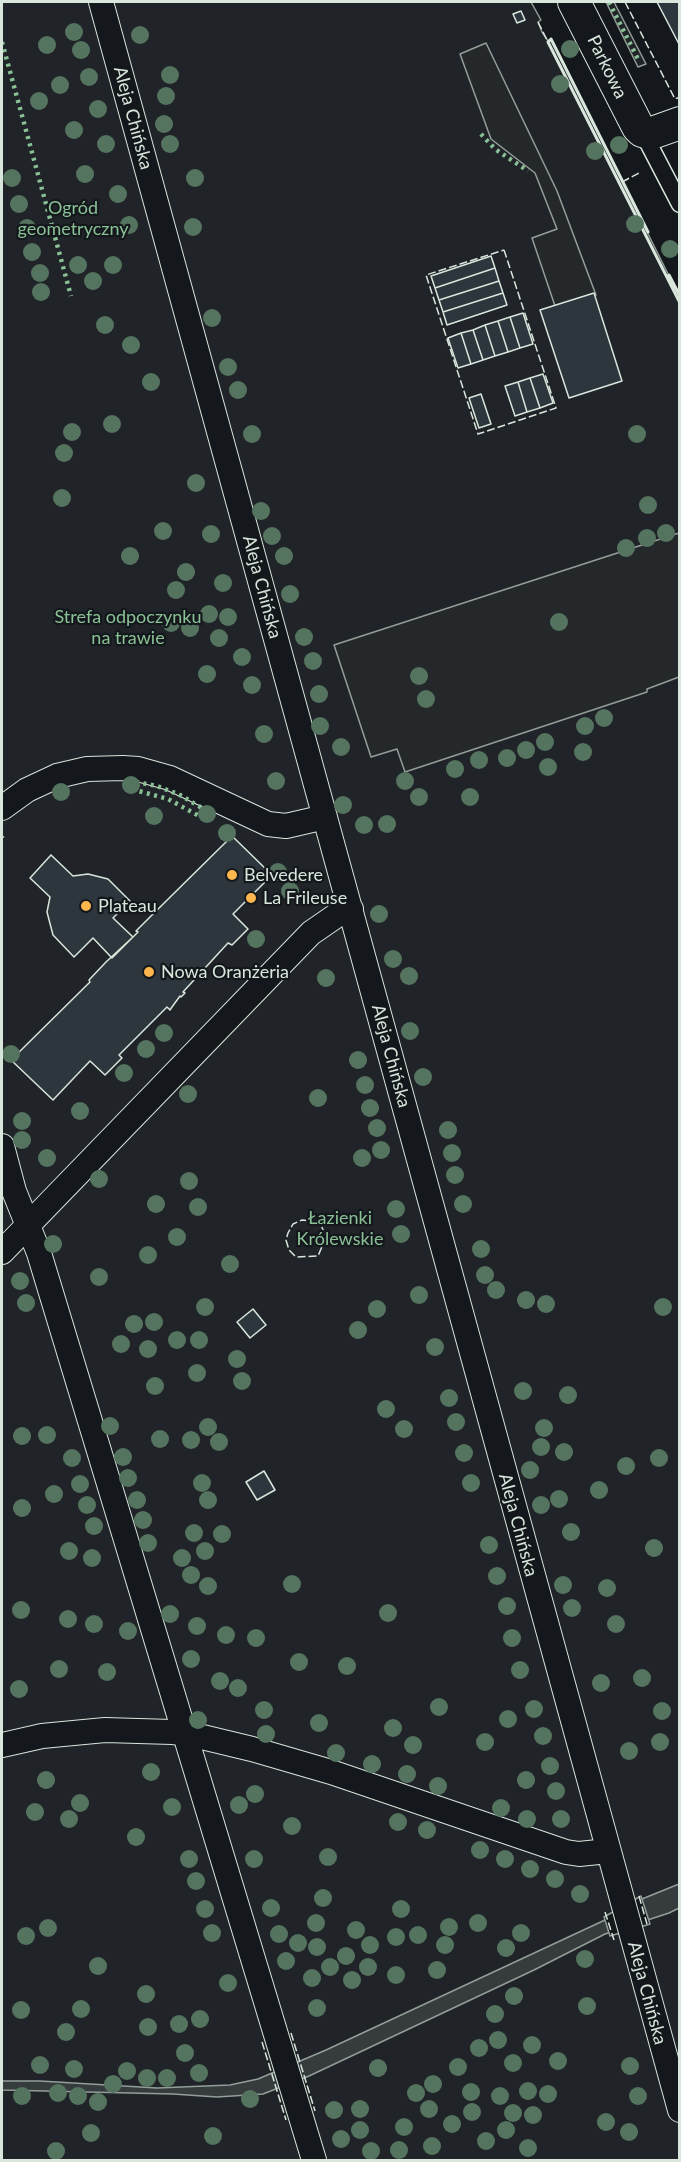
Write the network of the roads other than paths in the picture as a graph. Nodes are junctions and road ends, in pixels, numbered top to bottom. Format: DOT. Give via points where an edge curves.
graph roads {
  1 [pos="101,2"];
  2 [pos="574,2"];
  3 [pos="680,123"];
  4 [pos="642,131"];
  5 [pos="680,204"];
  6 [pos="2,808"];
  7 [pos="325,817"];
  8 [pos="351,909"];
  9 [pos="2,1146"];
  10 [pos="28,1225"];
  11 [pos="2,1252"];
  12 [pos="185,1734"];
  13 [pos="2,1745"];
  14 [pos="608,1851"];
  15 [pos="680,2110"];
  16 [pos="314,2160"];
  1 -- 7 [label="street, Aleja Chińska"];
  2 -- 4 [label="street, Parkowa"];
  3 -- 4 [label="street" via="652,133"];
  4 -- 5 [label="lane"];
  6 -- 7 [label="street" via="57,776 114,768 138,769 170,778 268,824 286,826"];
  7 -- 8 [label="street, Aleja Chińska"];
  8 -- 10 [label="street" via="311,933"];
  8 -- 14 [label="street, Aleja Chińska"];
  9 -- 10 [label="street"];
  10 -- 11 [label="street"];
  10 -- 12 [label="street"];
  12 -- 13 [label="street" via="105,1730 42,1736"];
  12 -- 14 [label="street" via="331,1772 566,1852"];
  12 -- 16 [label="street"];
  14 -- 15 [label="street, Aleja Chińska"];
}
